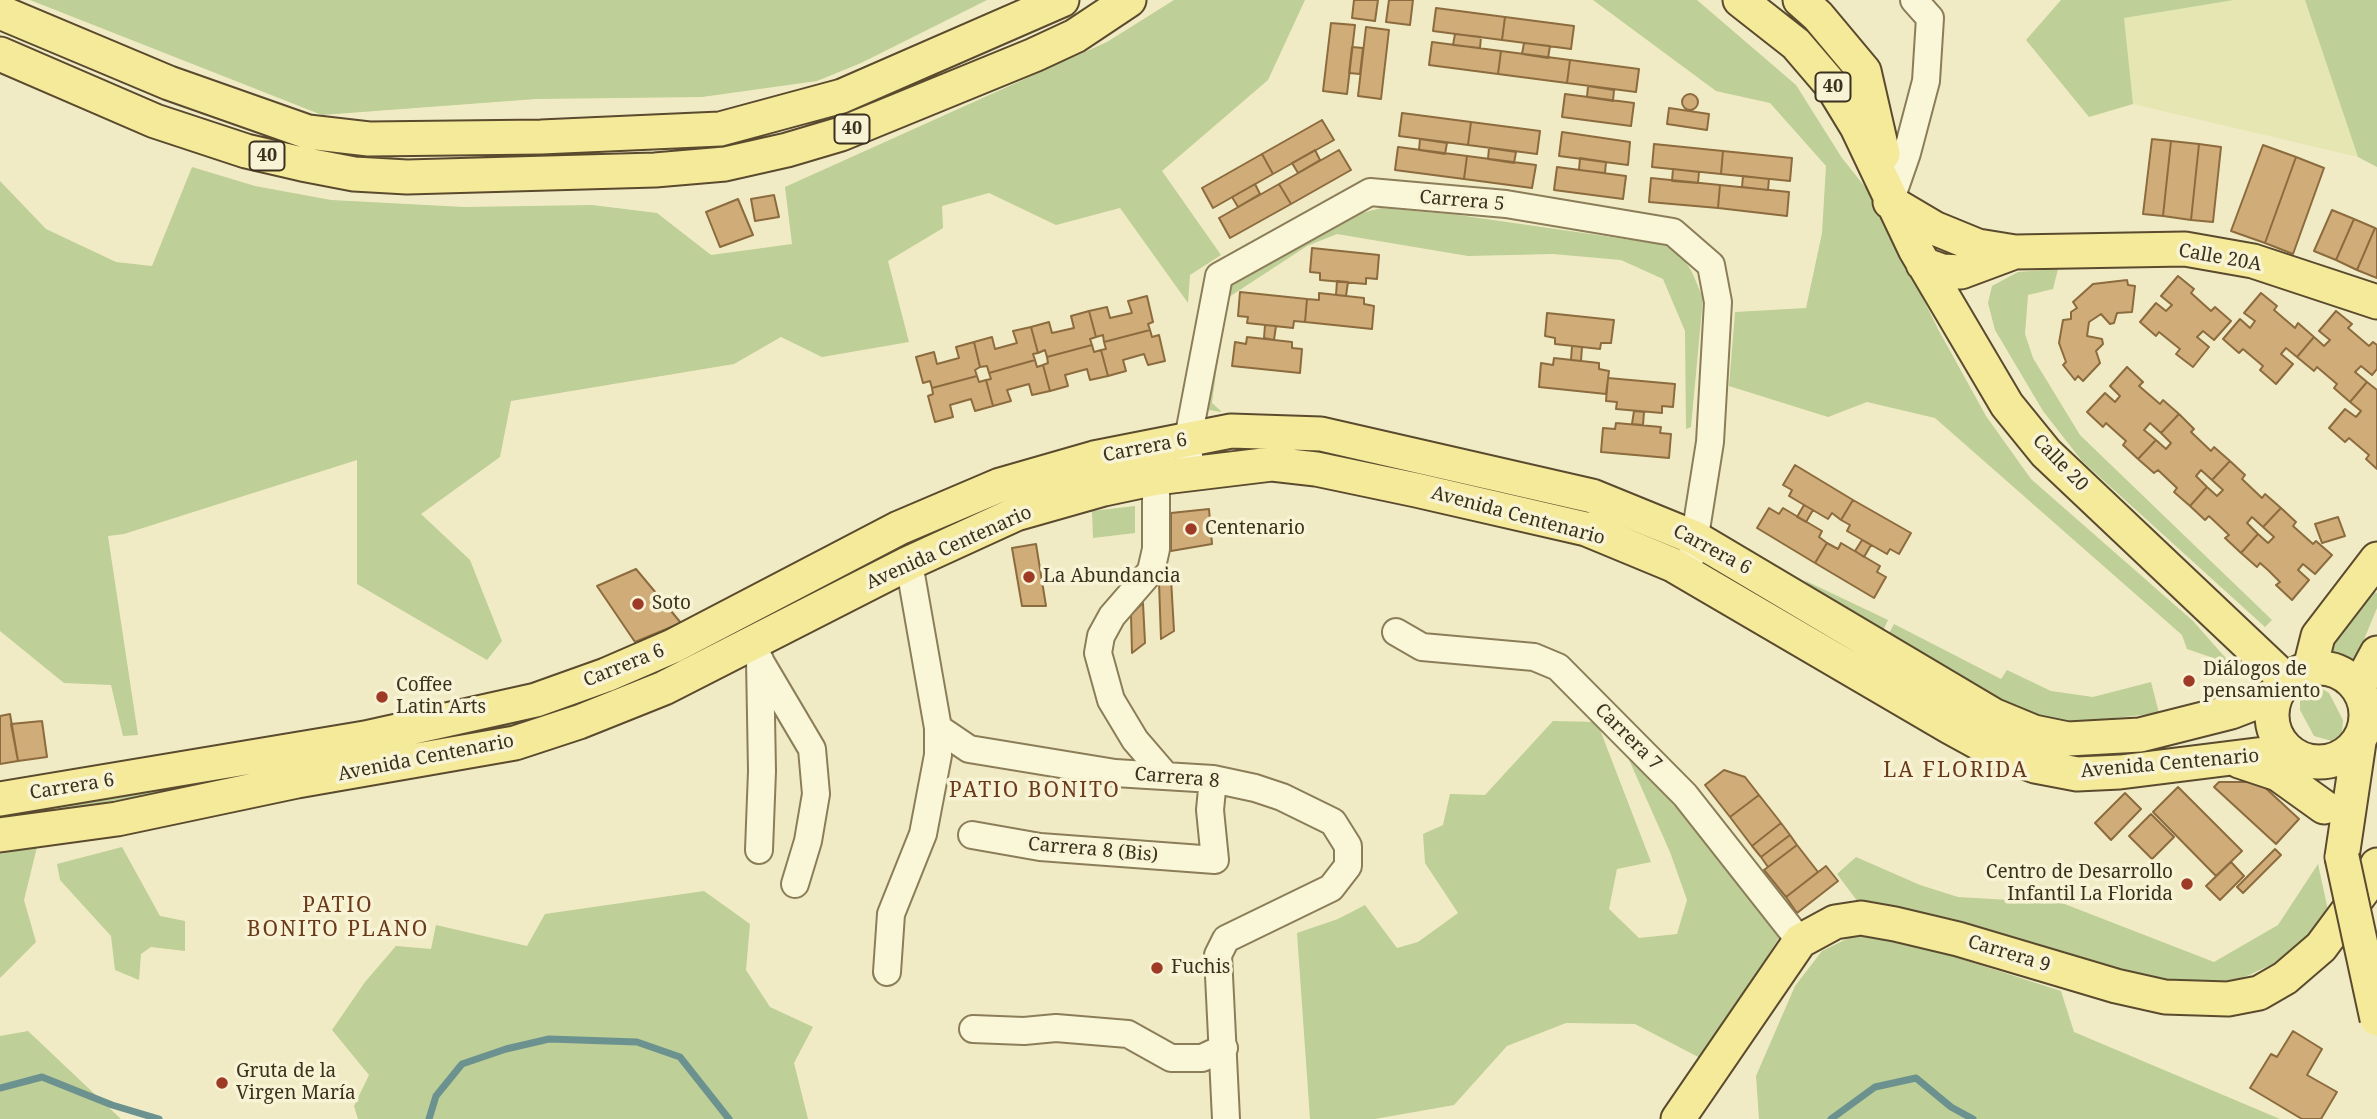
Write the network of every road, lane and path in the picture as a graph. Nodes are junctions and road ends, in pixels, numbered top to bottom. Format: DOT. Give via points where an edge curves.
graph roads {
  1 [pos="1062,0"];
  2 [pos="1129,0"];
  3 [pos="1740,0"];
  4 [pos="1800,0"];
  5 [pos="1914,0"];
  6 [pos="0,12"];
  7 [pos="0,54"];
  8 [pos="1890,202"];
  9 [pos="2015,252"];
  10 [pos="1923,264"];
  11 [pos="2377,302"];
  12 [pos="1188,439"];
  13 [pos="1191,472"];
  14 [pos="1156,478"];
  15 [pos="1695,538"];
  16 [pos="909,563"];
  17 [pos="2373,571"];
  18 [pos="1688,574"];
  19 [pos="1396,632"];
  20 [pos="756,652"];
  21 [pos="2377,653"];
  22 [pos="2290,681"];
  23 [pos="2358,688"];
  24 [pos="938,728"];
  25 [pos="2359,742"];
  26 [pos="2298,757"];
  27 [pos="2233,759"];
  28 [pos="1166,776"];
  29 [pos="1213,779"];
  30 [pos="0,799"];
  31 [pos="2324,807"];
  32 [pos="0,835"];
  33 [pos="972,835"];
  34 [pos="759,850"];
  35 [pos="2342,857"];
  36 [pos="2377,865"];
  37 [pos="795,884"];
  38 [pos="1801,941"];
  39 [pos="887,972"];
  40 [pos="2377,1020"];
  41 [pos="973,1029"];
  42 [pos="1224,1048"];
  43 [pos="1227,1119"];
  44 [pos="1678,1119"];
  1 -- 6 [label="main road" via="842,96 720,129 541,138 369,139 308,132 169,83"];
  2 -- 7 [label="main road, 40" via="1075,36 841,134 724,164 654,170 407,177 354,174 246,150 155,121"];
  3 -- 8 [label="main road, 40" via="1796,44 1832,86 1857,127"];
  4 -- 8 [label="main road" via="1864,71"];
  5 -- 8 [label="street" via="1930,18 1926,81"];
  8 -- 9 [label="main road" via="1953,237"];
  8 -- 10 [label="main road, Calle 20"];
  9 -- 10 [label="main road" via="1961,272"];
  9 -- 11 [label="main road, Calle 20A" via="2185,249 2253,261"];
  10 -- 22 [label="main road, Calle 20" via="2007,405 2046,453"];
  12 -- 13 [label="street"];
  12 -- 15 [label="main road, Carrera 6" via="1231,431 1321,433 1592,496"];
  12 -- 15 [label="street, Carrera 5" via="1219,276 1370,192 1506,204 1673,232 1711,265 1718,302 1710,442"];
  12 -- 30 [label="main road, Carrera 6" via="1094,458 1000,485 899,528 673,646 536,701 365,738"];
  13 -- 14 [label="main road, Avenida Centenario"];
  13 -- 18 [label="main road, Avenida Centenario" via="1272,464 1354,477 1586,529"];
  14 -- 16 [label="main road, Avenida Centenario" via="1016,514"];
  14 -- 28 [label="street" via="1156,549 1151,571 1112,616 1098,653 1111,700 1135,740"];
  15 -- 18 [label="street"];
  15 -- 22 [label="main road, Carrera 6" via="1993,715 2034,732 2068,738 2140,735 2231,712"];
  16 -- 20 [label="main road, Avenida Centenario"];
  16 -- 24 [label="street"];
  17 -- 22 [label="main road" via="2318,636"];
  18 -- 27 [label="main road, Avenida Centenario" via="1950,727 2035,766 2077,774"];
  19 -- 38 [label="street, Carrera 7" via="1422,647 1534,657 1558,667 1685,795"];
  20 -- 32 [label="main road, Avenida Centenario" via="515,743 117,819"];
  20 -- 34 [label="street" via="762,771"];
  20 -- 37 [label="street" via="813,749 816,794"];
  21 -- 23 [label="main road"];
  22 -- 23 [label="main road" via="2328,668 2345,675"];
  22 -- 26 [label="main road" via="2271,710 2272,725"];
  23 -- 25 [label="main road" via="2366,705 2366,724"];
  24 -- 28 [label="street, Carrera 8" via="969,749 1115,773"];
  24 -- 39 [label="street" via="938,755 923,834 891,914"];
  25 -- 26 [label="main road" via="2328,762"];
  25 -- 35 [label="main road"];
  26 -- 27 [label="main road, Avenida Centenario"];
  26 -- 31 [label="main road"];
  27 -- 31 [label="main road" via="2278,774"];
  28 -- 29 [label="street, Carrera 8"];
  29 -- 33 [label="street, Carrera 8 (Bis)" via="1210,810 1215,860 1041,847"];
  29 -- 42 [label="street, Carrera 8" via="1282,797 1334,822 1348,846 1348,866 1331,888 1226,939 1218,955"];
  31 -- 35 [label="main road"];
  35 -- 40 [label="main road, bridge"];
  36 -- 38 [label="main road, Carrera 9" via="2321,947 2259,993 2228,999 2165,997 1958,939 1861,918 1835,922"];
  38 -- 44 [label="main road, Carrera 9"];
  41 -- 42 [label="street" via="1056,1028 1128,1034 1171,1058 1202,1058"];
  42 -- 43 [label="street"];
}
